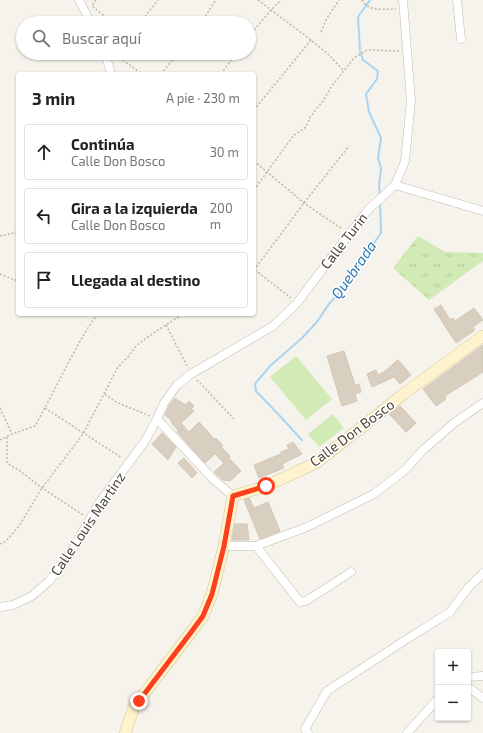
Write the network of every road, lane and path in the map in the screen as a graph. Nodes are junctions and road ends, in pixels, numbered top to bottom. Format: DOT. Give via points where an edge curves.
graph roads {
  1 [pos="79,0"];
  2 [pos="96,0"];
  3 [pos="158,0"];
  4 [pos="216,0"];
  5 [pos="258,0"];
  6 [pos="281,0"];
  7 [pos="339,0"];
  8 [pos="457,0"];
  9 [pos="362,1"];
  10 [pos="404,4"];
  11 [pos="271,10"];
  12 [pos="88,16"];
  13 [pos="104,16"];
  14 [pos="145,16"];
  15 [pos="206,16"];
  16 [pos="256,28"];
  17 [pos="321,32"];
  18 [pos="461,39"];
  19 [pos="311,40"];
  20 [pos="407,51"];
  21 [pos="107,60"];
  22 [pos="122,60"];
  23 [pos="172,60"];
  24 [pos="231,60"];
  25 [pos="344,71"];
  26 [pos="110,72"];
  27 [pos="139,72"];
  28 [pos="163,72"];
  29 [pos="222,72"];
  30 [pos="256,108"];
  31 [pos="349,146"];
  32 [pos="256,162"];
  33 [pos="268,172"];
  34 [pos="395,185"];
  35 [pos="256,187"];
  36 [pos="304,203"];
  37 [pos="483,211"];
  38 [pos="16,232"];
  39 [pos="349,234"];
  40 [pos="0,236"];
  41 [pos="256,266"];
  42 [pos="256,271"];
  43 [pos="0,274"];
  44 [pos="16,280"];
  45 [pos="297,303"];
  46 [pos="95,316"];
  47 [pos="180,316"];
  48 [pos="166,325"];
  49 [pos="483,336"];
  50 [pos="191,374"];
  51 [pos="105,393"];
  52 [pos="483,403"];
  53 [pos="0,408"];
  54 [pos="45,408"];
  55 [pos="234,418"];
  56 [pos="157,419"];
  57 [pos="12,434"];
  58 [pos="83,434"];
  59 [pos="7,436"];
  60 [pos="0,440"];
  61 [pos="129,463"];
  62 [pos="42,488"];
  63 [pos="233,496"];
  64 [pos="90,519"];
  65 [pos="0,544"];
  66 [pos="224,546"];
  67 [pos="256,546"];
  68 [pos="351,572"];
  69 [pos="483,573"];
  70 [pos="0,607"];
  71 [pos="483,676"];
  72 [pos="471,677"];
  73 [pos="471,689"];
  74 [pos="483,698"];
  75 [pos="435,702"];
  76 [pos="125,733"];
  77 [pos="308,733"];
  78 [pos="407,733"];
  1 -- 12 [label="street"];
  2 -- 13 [label="path" via="92,6"];
  3 -- 14 [label="path"];
  4 -- 15 [label="path"];
  5 -- 11 [label="path"];
  6 -- 11 [label="path"];
  7 -- 17 [label="path"];
  8 -- 18 [label="street"];
  9 -- 10 [label="path" via="371,8 378,9"];
  10 -- 20 [label="street, Calle Turin"];
  11 -- 16 [label="path"];
  11 -- 19 [label="path"];
  19 -- 25 [label="path"];
  19 -- 30 [label="path"];
  20 -- 25 [label="path" via="367,50 354,58"];
  20 -- 34 [label="street, Calle Turin" via="411,101 405,161"];
  21 -- 26 [label="street"];
  22 -- 27 [label="path"];
  23 -- 28 [label="path"];
  24 -- 29 [label="path"];
  25 -- 33 [label="path" via="310,117 306,127 293,136"];
  31 -- 36 [label="path"];
  32 -- 33 [label="path"];
  33 -- 35 [label="path"];
  33 -- 36 [label="path"];
  34 -- 37 [label="street"];
  34 -- 39 [label="street, Calle Turin" via="369,209"];
  36 -- 39 [label="path"];
  36 -- 41 [label="path"];
  38 -- 40 [label="path"];
  39 -- 45 [label="street, Calle Turin"];
  42 -- 45 [label="path"];
  43 -- 44 [label="path"];
  45 -- 50 [label="street, Calle Turin" via="273,326"];
  46 -- 54 [label="path"];
  47 -- 48 [label="path"];
  48 -- 50 [label="path"];
  48 -- 51 [label="path" via="137,345 118,368"];
  49 -- 63 [label="street, Calle Don Bosco" via="406,392 316,463 266,486"];
  50 -- 55 [label="path"];
  50 -- 56 [label="street, Calle Turin" via="177,385 164,403"];
  51 -- 56 [label="path" via="116,402"];
  51 -- 58 [label="path"];
  52 -- 67 [label="street" via="454,423 405,470 374,494 307,527"];
  53 -- 57 [label="path"];
  54 -- 57 [label="path" via="35,426"];
  54 -- 58 [label="path"];
  56 -- 61 [label="street, Calle Louis Martinz"];
  56 -- 63 [label="street" via="214,480"];
  57 -- 59 [label="path"];
  58 -- 61 [label="path"];
  58 -- 62 [label="path"];
  59 -- 60 [label="path"];
  59 -- 62 [label="path" via="7,463"];
  61 -- 64 [label="street, Calle Louis Martinz"];
  62 -- 64 [label="path"];
  62 -- 65 [label="path" via="19,526"];
  63 -- 66 [label="street"];
  64 -- 70 [label="street, Calle Louis Martinz" via="62,566 48,582 32,596 13,605"];
  66 -- 67 [label="street"];
  66 -- 76 [label="street" via="212,594 203,616 134,707"];
  67 -- 68 [label="street" via="300,602 306,601"];
  69 -- 77 [label="street" via="450,612 327,691 305,729"];
  71 -- 72 [label="street"];
  73 -- 74 [label="street"];
  75 -- 78 [label="street"];
}
